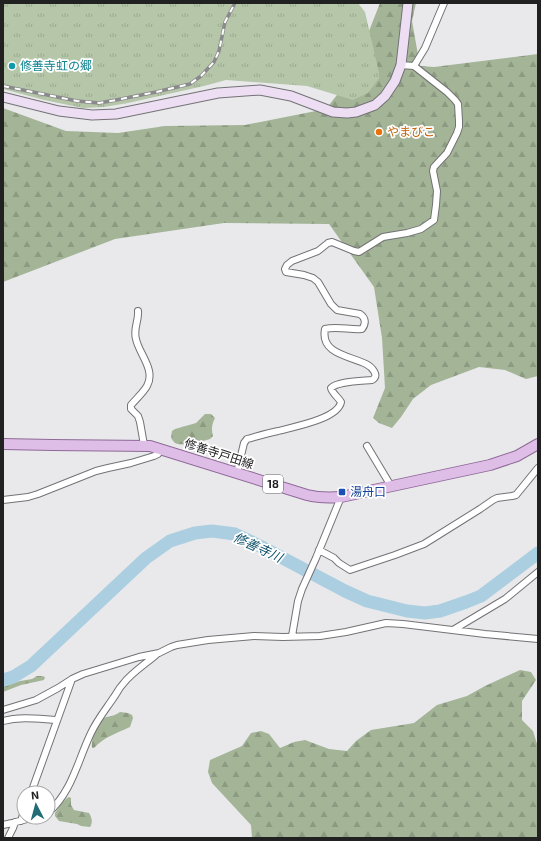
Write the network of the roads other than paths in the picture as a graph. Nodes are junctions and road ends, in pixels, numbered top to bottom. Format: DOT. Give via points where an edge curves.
graph roads {
  1 [pos="408,3"];
  2 [pos="444,3"];
  3 [pos="401,65"];
  4 [pos="414,66"];
  5 [pos="3,97"];
  6 [pos="138,311"];
  7 [pos="3,444"];
  8 [pos="538,444"];
  9 [pos="144,445"];
  10 [pos="367,446"];
  11 [pos="161,449"];
  12 [pos="538,468"];
  13 [pos="237,473"];
  14 [pos="391,486"];
  15 [pos="341,497"];
  16 [pos="3,500"];
  17 [pos="319,550"];
  18 [pos="538,572"];
  19 [pos="453,630"];
  20 [pos="292,636"];
  21 [pos="538,639"];
  22 [pos="159,653"];
  23 [pos="72,679"];
  24 [pos="3,710"];
  25 [pos="57,720"];
  26 [pos="3,721"];
  27 [pos="34,785"];
  28 [pos="56,805"];
  29 [pos="16,822"];
  30 [pos="3,824"];
  31 [pos="16,824"];
  32 [pos="8,838"];
  1 -- 3 [label="street"];
  2 -- 4 [label="street" via="426,48"];
  3 -- 4 [label="street"];
  3 -- 5 [label="street" via="395,81 385,96 375,104 347,113 333,112 291,96 260,90 218,93 116,114 92,115"];
  4 -- 13 [label="street" via="458,104 457,133 433,171 437,191 434,220 421,229 383,237 359,252 332,242 328,243 292,261 285,269 286,272 314,278 337,310 363,316 365,325 362,329 325,329 325,341 335,352 368,364 376,377 372,380 333,386 331,390 342,402 334,412 324,417 309,424 248,439 244,443"];
  6 -- 9 [label="street" via="136,338 149,370 150,380 130,407 139,419"];
  7 -- 9 [label="main road, 修善寺戸田線 / 18"];
  8 -- 14 [label="main road, 修善寺戸田線 / 18" via="517,456 490,465"];
  9 -- 11 [label="main road, 修善寺戸田線 / 18"];
  10 -- 14 [label="street"];
  11 -- 13 [label="main road, 修善寺戸田線 / 18"];
  11 -- 16 [label="street" via="158,454 131,464 102,470 28,497"];
  12 -- 17 [label="street" via="516,495 497,498 431,540 407,551 350,570"];
  13 -- 15 [label="main road, 修善寺戸田線 / 18" via="317,498"];
  14 -- 15 [label="main road, 修善寺戸田線 / 18"];
  15 -- 17 [label="street"];
  17 -- 20 [label="street" via="298,601"];
  18 -- 19 [label="street" via="505,599"];
  19 -- 20 [label="street" via="386,623 333,634"];
  19 -- 21 [label="street"];
  20 -- 22 [label="street" via="208,640 177,645"];
  22 -- 23 [label="street" via="101,668"];
  22 -- 28 [label="street" via="123,684 100,716 72,780"];
  23 -- 24 [label="street" via="36,700"];
  23 -- 25 [label="street"];
  25 -- 26 [label="street" via="13,718"];
  25 -- 27 [label="street"];
  29 -- 30 [label="street"];
  31 -- 32 [label="street"];
}
